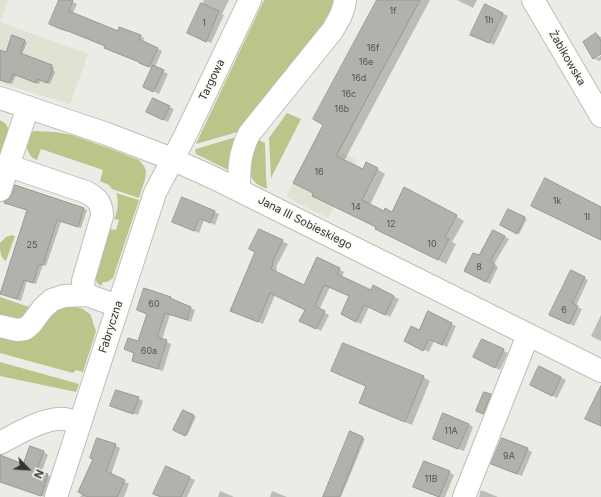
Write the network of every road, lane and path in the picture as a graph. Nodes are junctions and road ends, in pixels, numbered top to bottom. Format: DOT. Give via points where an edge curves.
graph roads {
  1 [pos="250,0"];
  2 [pos="345,0"];
  3 [pos="533,0"];
  4 [pos="0,98"];
  5 [pos="28,107"];
  6 [pos="599,107"];
  7 [pos="172,159"];
  8 [pos="9,166"];
  9 [pos="0,190"];
  10 [pos="239,190"];
  11 [pos="87,295"];
  12 [pos="118,306"];
  13 [pos="0,326"];
  14 [pos="528,335"];
  15 [pos="601,371"];
  16 [pos="80,424"];
  17 [pos="0,443"];
  18 [pos="56,497"];
  19 [pos="464,497"];
  1 -- 7 [label="street, Targowa"];
  2 -- 10 [label="street" via="343,12 332,31 249,134 241,154"];
  3 -- 6 [label="street, Żabikowska"];
  4 -- 5 [label="street, Jana III Sobieskiego"];
  5 -- 7 [label="street, Jana III Sobieskiego"];
  5 -- 8 [label="street"];
  7 -- 10 [label="street, Jana III Sobieskiego"];
  7 -- 12 [label="street, Fabryczna" via="155,193"];
  8 -- 9 [label="street"];
  8 -- 11 [label="street" via="86,192 99,202 102,216 83,281"];
  10 -- 14 [label="street, Jana III Sobieskiego"];
  11 -- 12 [label="street"];
  11 -- 13 [label="street" via="64,296 52,300 25,329"];
  12 -- 16 [label="street, Fabryczna"];
  14 -- 15 [label="street, Jana III Sobieskiego"];
  14 -- 19 [label="street"];
  16 -- 17 [label="street" via="65,419 51,420"];
  16 -- 18 [label="street, Fabryczna"];
}
